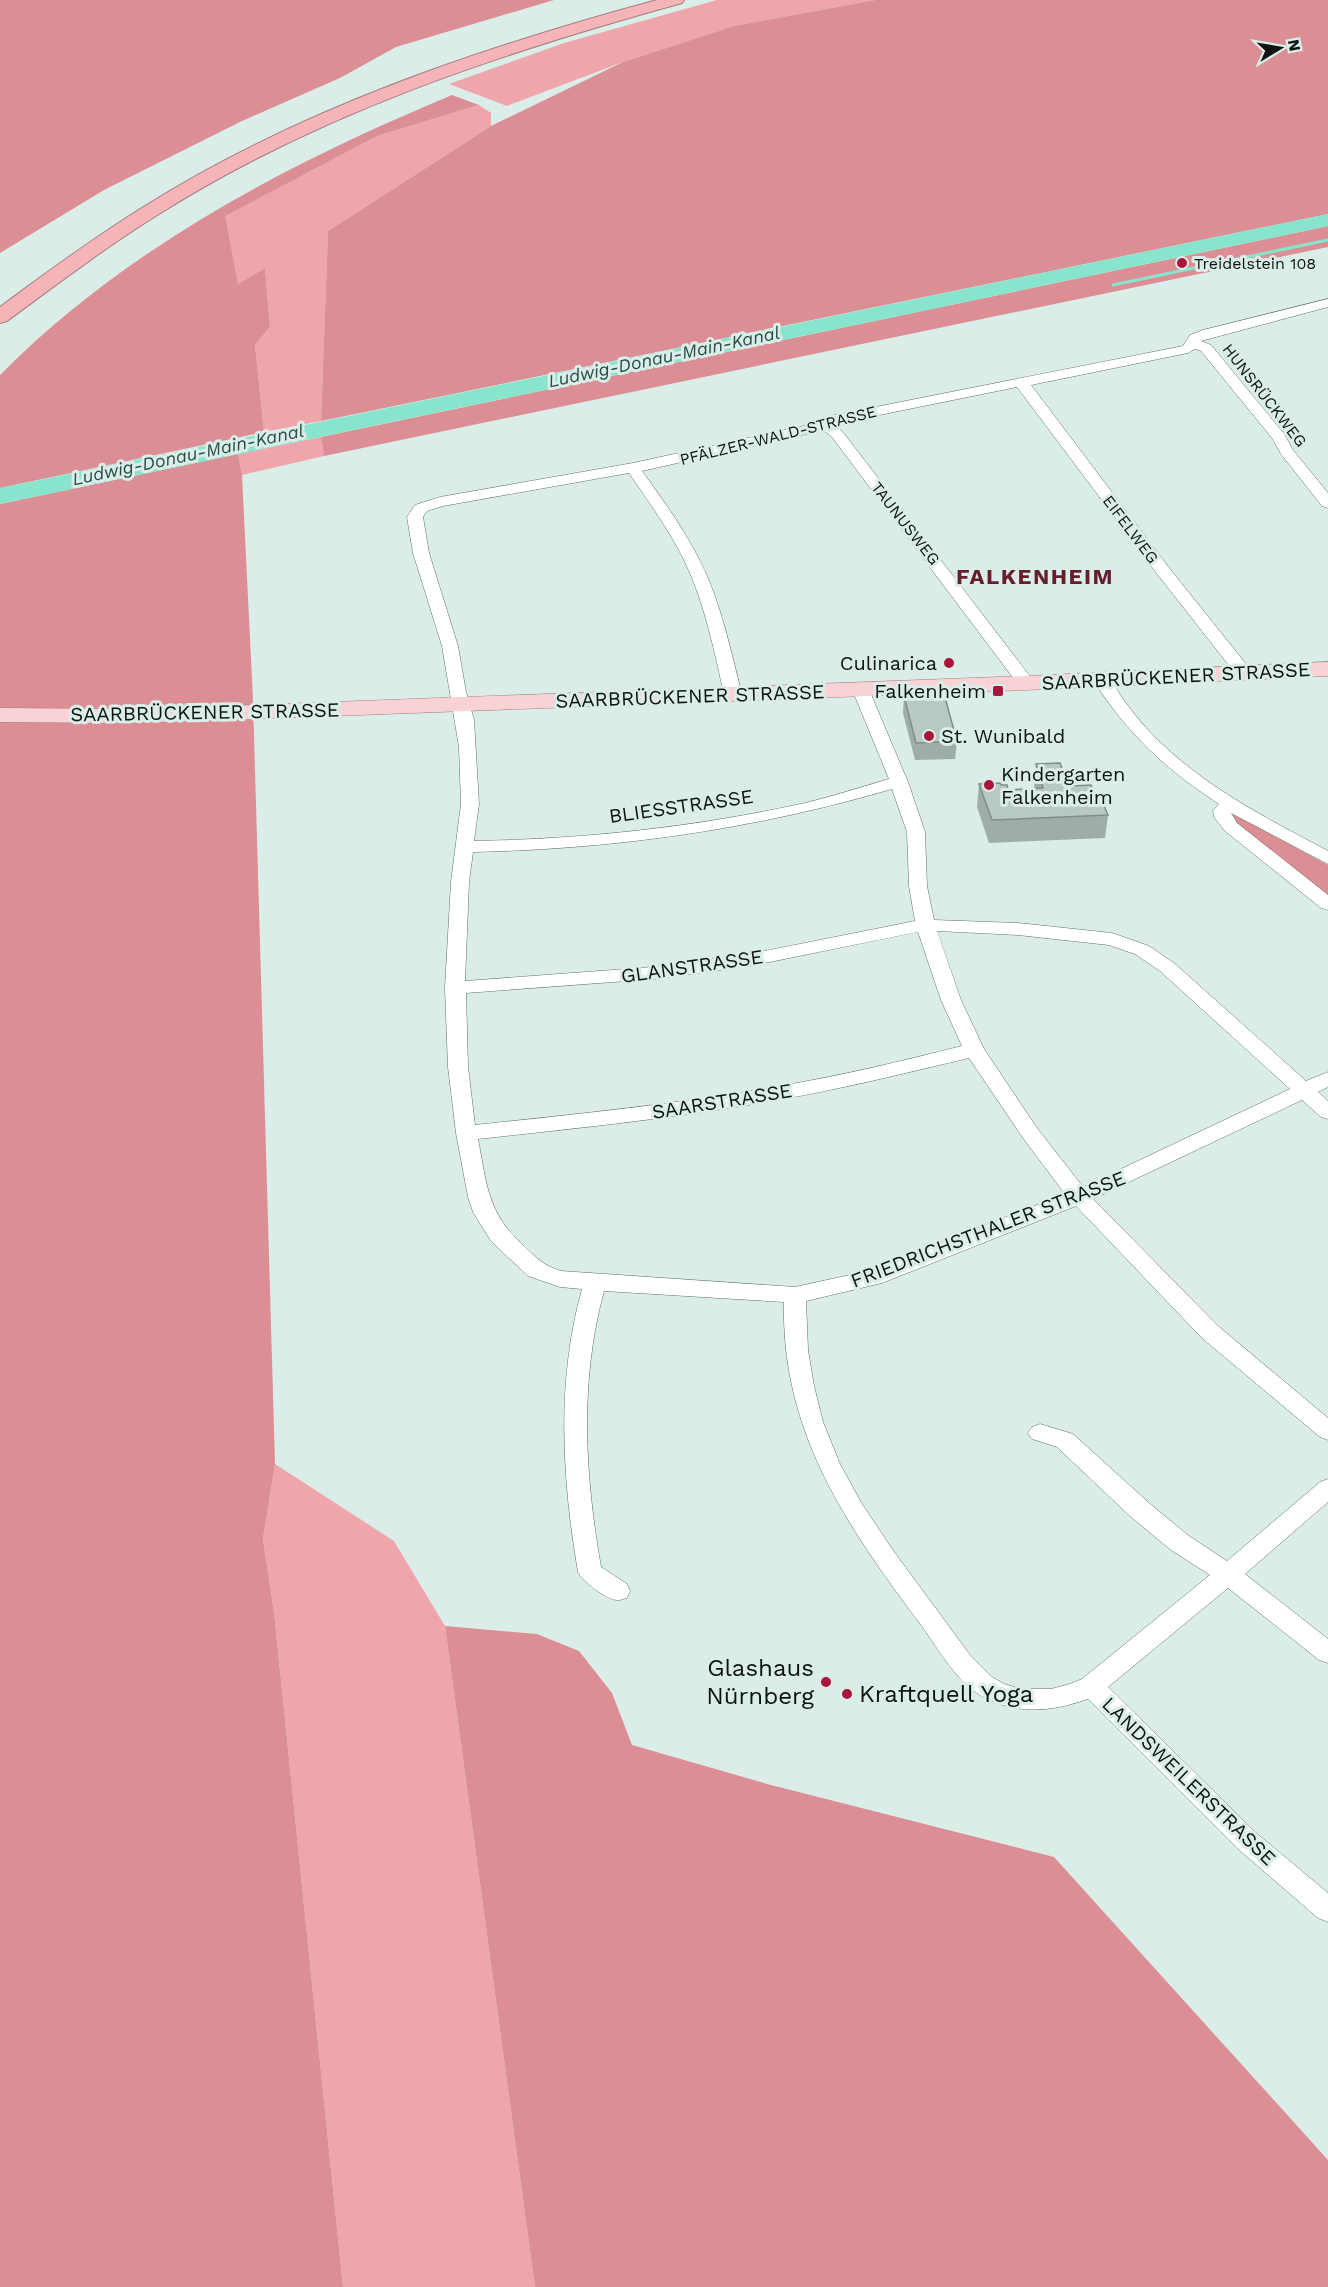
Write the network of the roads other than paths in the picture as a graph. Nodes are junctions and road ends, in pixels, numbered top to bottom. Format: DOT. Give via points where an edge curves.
graph roads {
  1 [pos="629,0"];
  2 [pos="676,0"];
  3 [pos="46,259"];
  4 [pos="1328,303"];
  5 [pos="0,317"];
  6 [pos="1193,342"];
  7 [pos="1021,382"];
  8 [pos="826,424"];
  9 [pos="633,468"];
  10 [pos="1328,503"];
  11 [pos="1328,669"];
  12 [pos="1244,673"];
  13 [pos="1101,679"];
  14 [pos="1026,683"];
  15 [pos="861,689"];
  16 [pos="733,694"];
  17 [pos="461,704"];
  18 [pos="0,706"];
  19 [pos="0,715"];
  20 [pos="52,716"];
  21 [pos="899,782"];
  22 [pos="1230,805"];
  23 [pos="466,847"];
  24 [pos="1328,858"];
  25 [pos="1328,904"];
  26 [pos="926,925"];
  27 [pos="455,988"];
  28 [pos="974,1050"];
  29 [pos="1328,1079"];
  30 [pos="1304,1092"];
  31 [pos="1328,1112"];
  32 [pos="466,1133"];
  33 [pos="1079,1197"];
  34 [pos="595,1283"];
  35 [pos="795,1295"];
  36 [pos="1328,1431"];
  37 [pos="1040,1432"];
  38 [pos="1328,1488"];
  39 [pos="1227,1574"];
  40 [pos="618,1591"];
  41 [pos="1328,1653"];
  42 [pos="1091,1686"];
  43 [pos="1328,1910"];
  1 -- 3 [label="highway" via="449,55 291,119 165,183"];
  2 -- 5 [label="highway" via="502,51 318,123 150,212"];
  4 -- 6 [label="street, PFÄLZER-WALD-STRASSE" via="1208,333"];
  6 -- 7 [label="street, PFÄLZER-WALD-STRASSE" via="1188,349"];
  6 -- 10 [label="street, HUNSRÜCKWEG" via="1206,348"];
  7 -- 8 [label="street, PFÄLZER-WALD-STRASSE" via="830,420"];
  7 -- 12 [label="street, EIFELWEG"];
  8 -- 9 [label="street, PFÄLZER-WALD-STRASSE"];
  8 -- 14 [label="street, TAUNUSWEG"];
  9 -- 16 [label="street" via="693,562 716,626"];
  9 -- 17 [label="street, PFÄLZER-WALD-STRASSE" via="421,508 415,517 420,553 450,646"];
  11 -- 12 [label="main road, SAARBRÜCKENER STRASSE"];
  12 -- 13 [label="main road, SAARBRÜCKENER STRASSE"];
  13 -- 14 [label="main road, SAARBRÜCKENER STRASSE"];
  13 -- 22 [label="street" via="1147,739"];
  14 -- 15 [label="main road, SAARBRÜCKENER STRASSE"];
  15 -- 16 [label="main road, SAARBRÜCKENER STRASSE"];
  15 -- 21 [label="street"];
  16 -- 17 [label="main road, SAARBRÜCKENER STRASSE"];
  17 -- 20 [label="main road, SAARBRÜCKENER STRASSE"];
  17 -- 23 [label="street, FRIEDRICHSTHALER STRASSE" via="469,771"];
  18 -- 20 [label="main road, SAARBRÜCKENER STRASSE"];
  19 -- 20 [label="main road, SAARBRÜCKENER STRASSE"];
  21 -- 23 [label="street, BLIESSTRASSE" via="809,808 718,826 546,846"];
  21 -- 26 [label="street" via="916,832 918,886"];
  22 -- 24 [label="street"];
  22 -- 25 [label="street" via="1222,811 1223,818"];
  23 -- 27 [label="street, FRIEDRICHSTHALER STRASSE" via="457,917"];
  26 -- 27 [label="street, GLANSTRASSE" via="750,960 559,982"];
  26 -- 28 [label="street" via="951,1000"];
  26 -- 30 [label="street, GLANSTRASSE" via="1112,939 1142,950 1167,967"];
  27 -- 32 [label="street, FRIEDRICHSTHALER STRASSE"];
  28 -- 32 [label="street, SAARSTRASSE" via="841,1082 752,1097"];
  28 -- 33 [label="street"];
  29 -- 30 [label="street, FRIEDRICHSTHALER STRASSE"];
  30 -- 31 [label="street, GLANSTRASSE"];
  30 -- 33 [label="street, FRIEDRICHSTHALER STRASSE"];
  32 -- 34 [label="street, FRIEDRICHSTHALER STRASSE" via="479,1197 499,1236 536,1271 560,1279"];
  33 -- 35 [label="street, FRIEDRICHSTHALER STRASSE" via="874,1276"];
  33 -- 36 [label="street" via="1210,1332"];
  34 -- 35 [label="street, FRIEDRICHSTHALER STRASSE"];
  34 -- 40 [label="street" via="581,1338 576,1389 582,1527 590,1572"];
  35 -- 42 [label="street, LANDSWEILERSTRASSE" via="794,1323 805,1396 840,1487 873,1542 961,1661 983,1684 1010,1697 1052,1699 1076,1695"];
  37 -- 39 [label="street" via="1065,1440 1180,1543"];
  38 -- 39 [label="street"];
  39 -- 41 [label="street"];
  39 -- 42 [label="street"];
  42 -- 43 [label="street, LANDSWEILERSTRASSE" via="1246,1840"];
}
